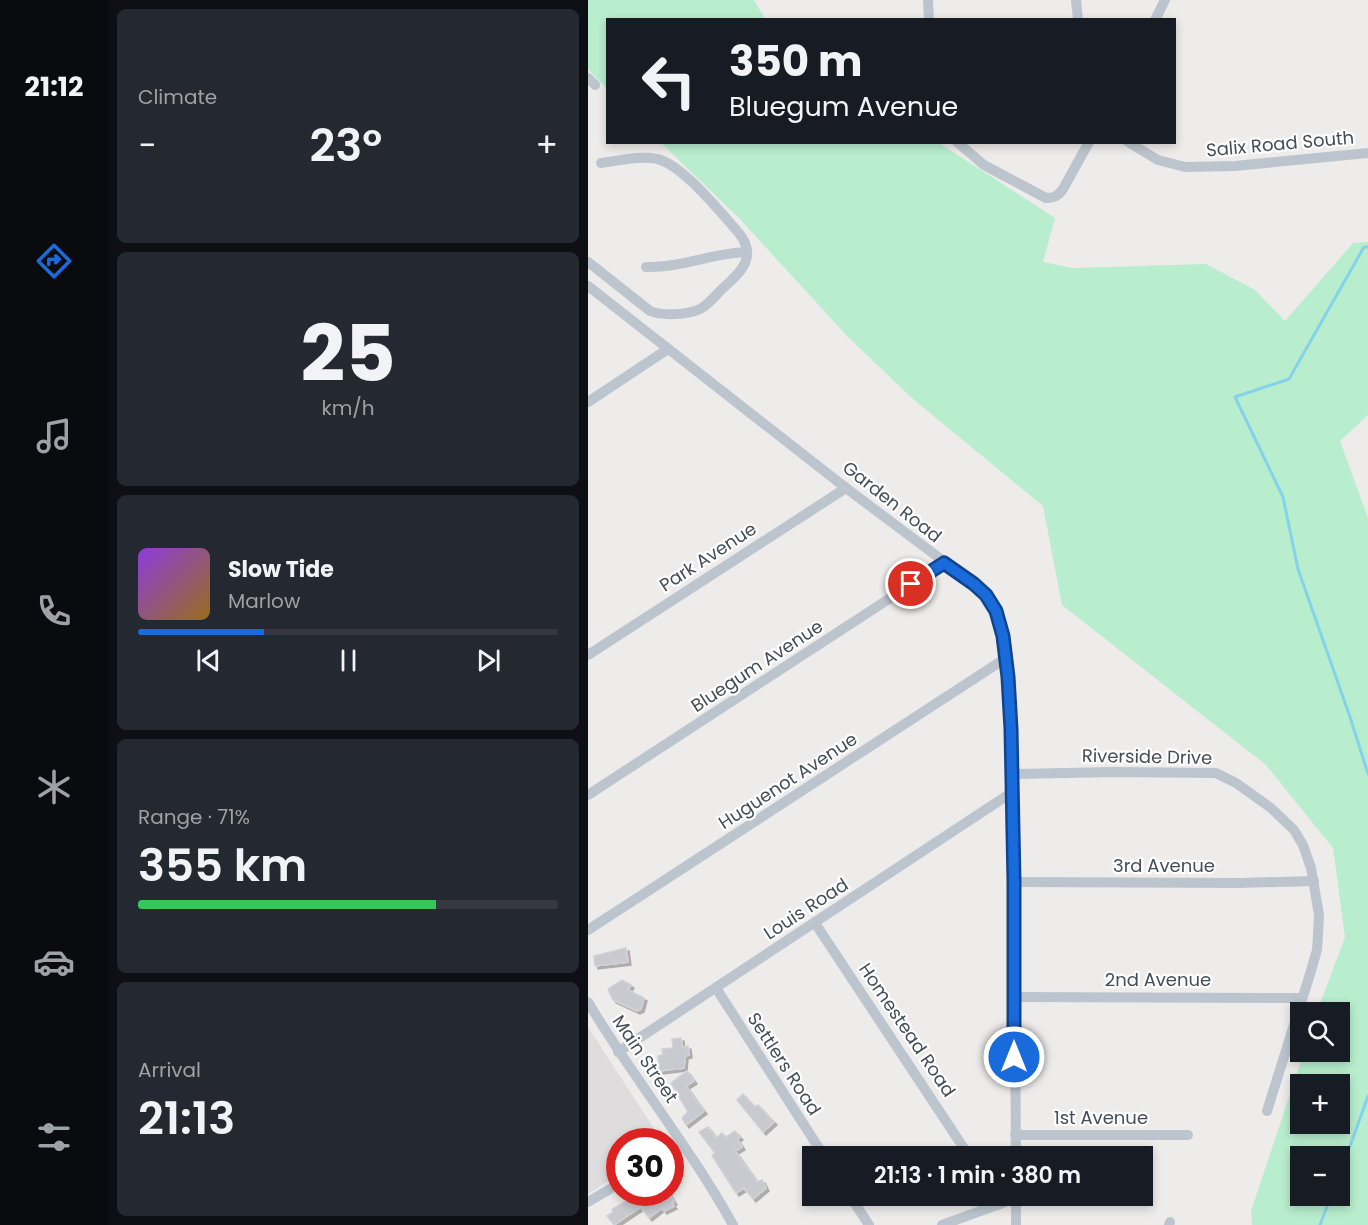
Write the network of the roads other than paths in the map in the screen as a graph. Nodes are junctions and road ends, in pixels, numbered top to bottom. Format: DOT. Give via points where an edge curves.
graph roads {
  1 [pos="928,0"];
  2 [pos="1076,0"];
  3 [pos="1165,0"];
  4 [pos="929,18"];
  5 [pos="1078,18"];
  6 [pos="1156,18"];
  7 [pos="959,144"];
  8 [pos="1088,144"];
  9 [pos="1132,144"];
  10 [pos="1368,153"];
  11 [pos="601,163"];
  12 [pos="747,252"];
  13 [pos="588,262"];
  14 [pos="646,267"];
  15 [pos="588,286"];
  16 [pos="668,349"];
  17 [pos="588,402"];
  18 [pos="846,488"];
  19 [pos="944,563"];
  20 [pos="588,654"];
  21 [pos="1006,658"];
  22 [pos="1011,774"];
  23 [pos="1011,793"];
  24 [pos="588,795"];
  25 [pos="1314,881"];
  26 [pos="1014,882"];
  27 [pos="815,923"];
  28 [pos="588,930"];
  29 [pos="716,988"];
  30 [pos="1014,997"];
  31 [pos="1302,998"];
  32 [pos="588,1002"];
  33 [pos="618,1052"];
  34 [pos="1267,1111"];
  35 [pos="670,1128"];
  36 [pos="1015,1135"];
  37 [pos="1188,1135"];
  38 [pos="818,1146"];
  39 [pos="962,1146"];
  40 [pos="1016,1146"];
  41 [pos="684,1149"];
  42 [pos="606,1191"];
  43 [pos="588,1202"];
  44 [pos="857,1206"];
  45 [pos="983,1206"];
  46 [pos="1016,1206"];
  47 [pos="733,1225"];
  48 [pos="869,1225"];
  49 [pos="942,1225"];
  50 [pos="1016,1225"];
  1 -- 4 [label="street"];
  2 -- 5 [label="street"];
  3 -- 6 [label="street"];
  7 -- 8 [label="street" via="984,165 1046,198 1059,194"];
  9 -- 10 [label="street, Salix Road South" via="1158,159 1185,167"];
  11 -- 12 [label="street" via="649,158 670,164 738,232"];
  12 -- 13 [label="street" via="741,272 703,308 660,314 650,311"];
  12 -- 14 [label="street"];
  15 -- 16 [label="street, Garden Road"];
  16 -- 17 [label="street"];
  16 -- 18 [label="street, Garden Road"];
  18 -- 19 [label="street, Garden Road"];
  18 -- 20 [label="street, Park Avenue"];
  19 -- 21 [label="street, Garden Road" via="991,602 1000,621"];
  19 -- 24 [label="street, Bluegum Avenue"];
  21 -- 22 [label="street, Garden Road"];
  21 -- 28 [label="street, Huguenot Avenue"];
  22 -- 23 [label="street, Garden Road"];
  22 -- 25 [label="street, Riverside Drive" via="1223,775 1271,808 1294,830 1307,854"];
  23 -- 26 [label="street, Garden Road"];
  23 -- 27 [label="street, Louis Road"];
  25 -- 26 [label="street, 3rd Avenue"];
  25 -- 31 [label="street, Riverside Drive" via="1319,915 1317,950"];
  26 -- 30 [label="street, Garden Road"];
  27 -- 29 [label="street, Louis Road"];
  27 -- 39 [label="street, Homestead Road"];
  29 -- 33 [label="street, Louis Road"];
  29 -- 38 [label="street, Settlers Road"];
  30 -- 31 [label="street, 2nd Avenue"];
  30 -- 36 [label="street, Garden Road"];
  31 -- 34 [label="street, Riverside Drive"];
  32 -- 33 [label="street, Main Street"];
  33 -- 35 [label="street, Main Street"];
  36 -- 37 [label="street, 1st Avenue"];
  36 -- 40 [label="street, Garden Road"];
  41 -- 47 [label="street, Main Street"];
  42 -- 43 [label="street"];
  44 -- 48 [label="street"];
  45 -- 49 [label="street"];
  46 -- 50 [label="street"];
}
